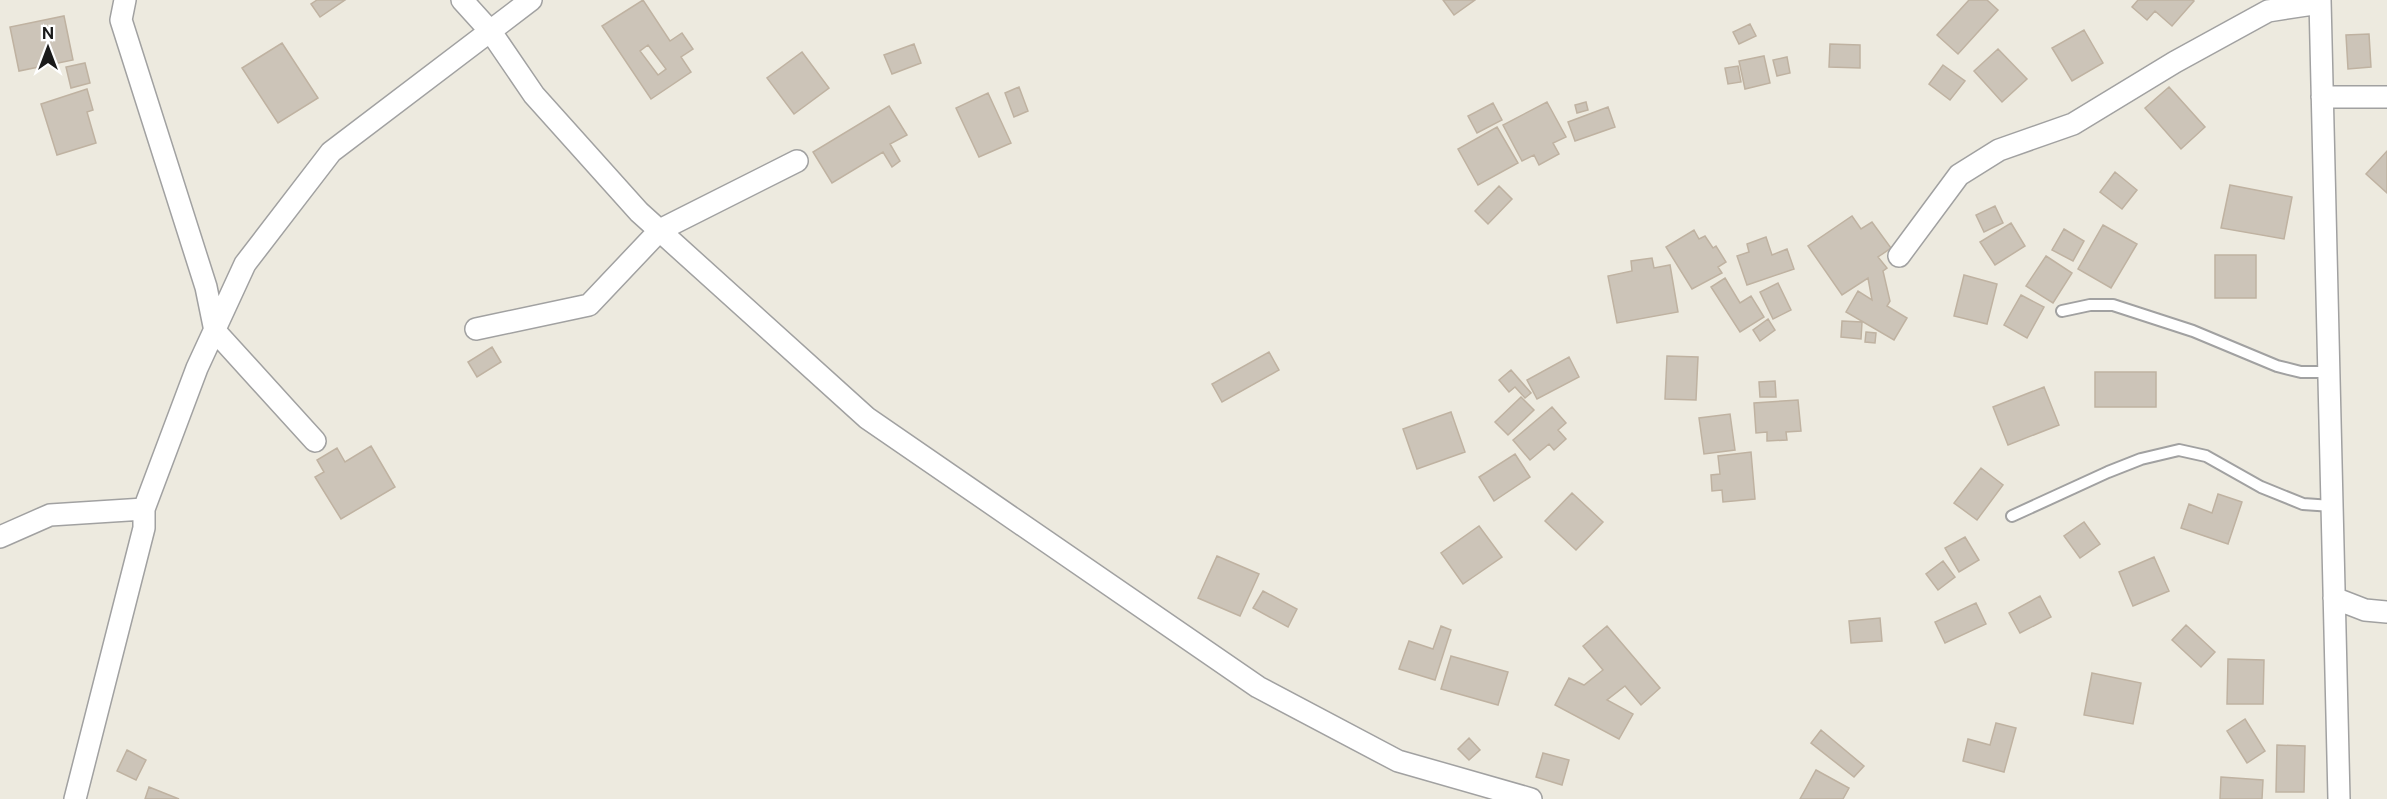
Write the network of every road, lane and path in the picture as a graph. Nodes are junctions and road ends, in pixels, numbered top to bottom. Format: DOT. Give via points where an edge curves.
graph roads {
  1 [pos="125,0"];
  2 [pos="462,0"];
  3 [pos="531,0"];
  4 [pos="2320,2"];
  5 [pos="491,32"];
  6 [pos="2322,97"];
  7 [pos="2387,98"];
  8 [pos="797,161"];
  9 [pos="660,230"];
  10 [pos="1899,256"];
  11 [pos="2062,311"];
  12 [pos="476,329"];
  13 [pos="215,331"];
  14 [pos="2329,372"];
  15 [pos="315,441"];
  16 [pos="2332,506"];
  17 [pos="144,509"];
  18 [pos="2012,516"];
  19 [pos="0,537"];
  20 [pos="2334,598"];
  21 [pos="2387,612"];
  22 [pos="1521,798"];
  23 [pos="75,799"];
  24 [pos="2338,799"];
  1 -- 13 [label="street" via="121,20 206,286"];
  2 -- 5 [label="street"];
  3 -- 5 [label="street"];
  4 -- 6 [label="street"];
  4 -- 10 [label="street" via="2268,11 2073,124 1999,150 1959,175"];
  5 -- 9 [label="street" via="534,95 639,212"];
  5 -- 13 [label="street" via="331,153 245,264"];
  6 -- 7 [label="street"];
  6 -- 14 [label="street"];
  8 -- 9 [label="street"];
  9 -- 12 [label="street" via="589,305"];
  9 -- 22 [label="street" via="867,418 1258,687 1398,761"];
  11 -- 14 [label="lane" via="2113,305 2193,331 2277,366 2301,372"];
  13 -- 15 [label="street"];
  13 -- 17 [label="street" via="197,368"];
  14 -- 16 [label="street"];
  16 -- 18 [label="lane" via="2303,504 2261,487 2206,456 2179,450 2141,459"];
  16 -- 20 [label="street"];
  17 -- 19 [label="street" via="50,515"];
  17 -- 23 [label="street" via="144,528"];
  20 -- 21 [label="street" via="2365,610"];
  20 -- 24 [label="street"];
}
